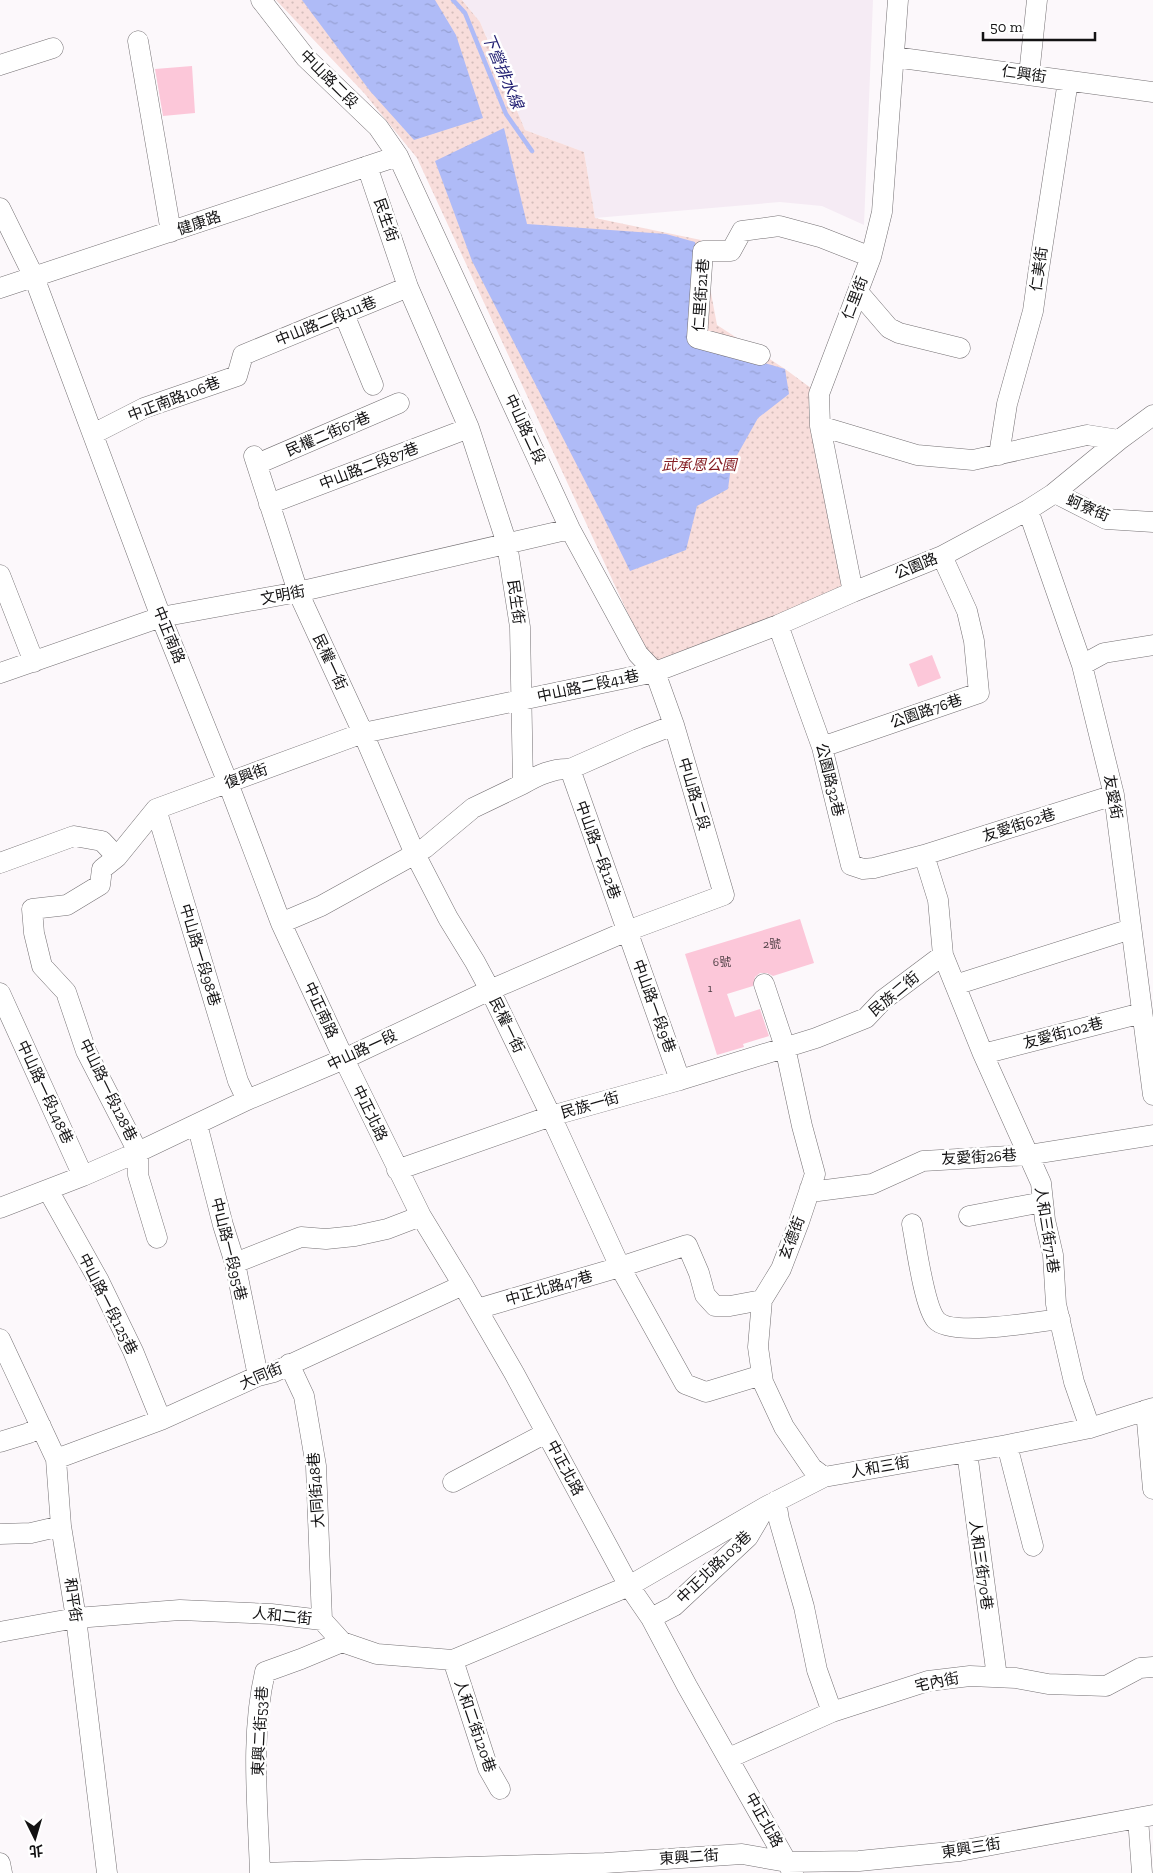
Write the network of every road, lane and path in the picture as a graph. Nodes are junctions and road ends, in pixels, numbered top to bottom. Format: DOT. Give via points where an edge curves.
graph roads {
  1 [pos="261,0"];
  2 [pos="898,0"];
  3 [pos="1037,0"];
  4 [pos="138,41"];
  5 [pos="53,48"];
  6 [pos="894,57"];
  7 [pos="0,65"];
  8 [pos="1028,75"];
  9 [pos="1068,81"];
  10 [pos="1153,92"];
  11 [pos="398,156"];
  12 [pos="367,166"];
  13 [pos="0,208"];
  14 [pos="172,232"];
  15 [pos="871,257"];
  16 [pos="34,277"];
  17 [pos="408,287"];
  18 [pos="0,288"];
  19 [pos="858,292"];
  20 [pos="344,314"];
  21 [pos="960,348"];
  22 [pos="243,355"];
  23 [pos="760,355"];
  24 [pos="373,385"];
  25 [pos="399,403"];
  26 [pos="1153,415"];
  27 [pos="820,426"];
  28 [pos="469,428"];
  29 [pos="93,434"];
  30 [pos="1119,440"];
  31 [pos="999,455"];
  32 [pos="255,460"];
  33 [pos="1052,494"];
  34 [pos="269,504"];
  35 [pos="1028,510"];
  36 [pos="1153,522"];
  37 [pos="570,529"];
  38 [pos="508,544"];
  39 [pos="942,556"];
  40 [pos="0,575"];
  41 [pos="298,592"];
  42 [pos="853,592"];
  43 [pos="161,617"];
  44 [pos="778,625"];
  45 [pos="1153,645"];
  46 [pos="34,662"];
  47 [pos="1082,665"];
  48 [pos="655,672"];
  49 [pos="0,673"];
  50 [pos="522,700"];
  51 [pos="674,726"];
  52 [pos="363,733"];
  53 [pos="822,747"];
  54 [pos="570,769"];
  55 [pos="228,783"];
  56 [pos="523,784"];
  57 [pos="1114,795"];
  58 [pos="156,809"];
  59 [pos="415,854"];
  60 [pos="924,855"];
  61 [pos="117,857"];
  62 [pos="0,863"];
  63 [pos="724,894"];
  64 [pos="281,922"];
  65 [pos="1131,929"];
  66 [pos="627,931"];
  67 [pos="943,955"];
  68 [pos="764,984"];
  69 [pos="955,985"];
  70 [pos="490,990"];
  71 [pos="2,1004"];
  72 [pos="1145,1004"];
  73 [pos="785,1047"];
  74 [pos="984,1054"];
  75 [pos="344,1059"];
  76 [pos="680,1080"];
  77 [pos="1153,1095"];
  78 [pos="247,1100"];
  79 [pos="551,1116"];
  80 [pos="197,1124"];
  81 [pos="1153,1135"];
  82 [pos="138,1152"];
  83 [pos="1028,1155"];
  84 [pos="397,1170"];
  85 [pos="83,1176"];
  86 [pos="810,1188"];
  87 [pos="48,1190"];
  88 [pos="1043,1202"];
  89 [pos="0,1208"];
  90 [pos="421,1216"];
  91 [pos="969,1216"];
  92 [pos="912,1224"];
  93 [pos="157,1238"];
  94 [pos="235,1263"];
  95 [pos="620,1267"];
  96 [pos="464,1285"];
  97 [pos="762,1300"];
  98 [pos="477,1309"];
  99 [pos="1060,1319"];
  100 [pos="0,1339"];
  101 [pos="289,1364"];
  102 [pos="258,1376"];
  103 [pos="762,1376"];
  104 [pos="1149,1409"];
  105 [pos="161,1420"];
  106 [pos="41,1426"];
  107 [pos="1090,1428"];
  108 [pos="546,1433"];
  109 [pos="0,1442"];
  110 [pos="1007,1445"];
  111 [pos="967,1452"];
  112 [pos="56,1459"];
  113 [pos="824,1477"];
  114 [pos="453,1482"];
  115 [pos="1153,1489"];
  116 [pos="772,1504"];
  117 [pos="61,1526"];
  118 [pos="0,1534"];
  119 [pos="1033,1546"];
  120 [pos="629,1586"];
  121 [pos="76,1618"];
  122 [pos="651,1618"];
  123 [pos="322,1620"];
  124 [pos="0,1632"];
  125 [pos="342,1642"];
  126 [pos="453,1660"];
  127 [pos="1153,1667"];
  128 [pos="997,1677"];
  129 [pos="832,1712"];
  130 [pos="729,1758"];
  131 [pos="500,1789"];
  132 [pos="1146,1816"];
  133 [pos="0,1863"];
  134 [pos="790,1867"];
  135 [pos="604,1868"];
  136 [pos="376,1872"];
  137 [pos="2,1873"];
  138 [pos="107,1873"];
  139 [pos="260,1873"];
  140 [pos="269,1873"];
  141 [pos="1142,1873"];
  1 -- 11 [label="street, 中山路二段" via="306,58 378,127"];
  2 -- 6 [label="street, 仁里街"];
  3 -- 8 [label="street"];
  4 -- 14 [label="street"];
  5 -- 7 [label="street"];
  6 -- 8 [label="street, 仁興街"];
  6 -- 15 [label="street, 仁里街" via="882,212"];
  8 -- 9 [label="street, 仁興街"];
  9 -- 10 [label="street, 仁興街"];
  9 -- 31 [label="street, 仁美街" via="1033,311 1007,404"];
  11 -- 12 [label="street, 健康路"];
  11 -- 37 [label="street, 中山路二段"];
  12 -- 14 [label="street, 健康路"];
  12 -- 17 [label="street, 民生街"];
  13 -- 16 [label="street, 中正南路"];
  14 -- 16 [label="street, 健康路"];
  15 -- 19 [label="street, 仁里街"];
  15 -- 23 [label="street, 仁里街21巷" via="820,237 779,226 742,231 731,251 703,251 697,338"];
  16 -- 18 [label="street, 健康路"];
  16 -- 29 [label="street, 中正南路"];
  17 -- 20 [label="street, 中山路二段111巷"];
  17 -- 28 [label="street, 民生街"];
  19 -- 21 [label="street" via="889,328"];
  19 -- 27 [label="street, 仁里街" via="819,394"];
  20 -- 22 [label="street, 中山路二段111巷"];
  20 -- 24 [label="street"];
  22 -- 29 [label="street, 中正南路106巷" via="237,376 144,408"];
  25 -- 32 [label="street, 民權二街67巷"];
  26 -- 30 [label="street, 公園路"];
  27 -- 31 [label="street" via="917,455 973,460"];
  27 -- 42 [label="street, 仁里街"];
  28 -- 34 [label="street, 中山路二段87巷"];
  28 -- 38 [label="street, 民生街"];
  29 -- 43 [label="street, 中正南路"];
  30 -- 31 [label="street" via="1087,435"];
  30 -- 33 [label="street, 公園路"];
  32 -- 34 [label="street, 民權一街"];
  33 -- 35 [label="street, 公園路"];
  33 -- 36 [label="street, 蚵寮街" via="1106,519"];
  34 -- 41 [label="street, 民權一街"];
  35 -- 39 [label="street, 公園路"];
  35 -- 47 [label="street, 友愛街"];
  37 -- 38 [label="street, 文明街"];
  37 -- 48 [label="street, 中山路二段" via="638,654"];
  38 -- 41 [label="street, 文明街"];
  38 -- 50 [label="street, 民生街" via="520,627"];
  39 -- 42 [label="street, 公園路"];
  39 -- 53 [label="street, 公園路76巷" via="967,611 974,641 979,693"];
  40 -- 46 [label="street"];
  41 -- 43 [label="street, 文明街"];
  41 -- 52 [label="street, 民權一街"];
  42 -- 44 [label="street, 公園路"];
  43 -- 46 [label="street, 文明街"];
  43 -- 55 [label="street, 中正南路"];
  44 -- 48 [label="street, 公園路"];
  44 -- 53 [label="street, 公園路32巷"];
  45 -- 47 [label="street" via="1104,653"];
  46 -- 49 [label="street, 文明街"];
  47 -- 57 [label="street, 友愛街"];
  48 -- 50 [label="street, 中山路二段41巷"];
  48 -- 51 [label="street, 中山路二段"];
  50 -- 52 [label="street, 復興街"];
  50 -- 56 [label="street, 民生街"];
  51 -- 54 [label="street"];
  51 -- 63 [label="street, 中山路二段"];
  52 -- 55 [label="street, 復興街"];
  52 -- 59 [label="street, 民權一街"];
  53 -- 60 [label="street, 公園路32巷" via="851,865 874,868"];
  54 -- 56 [label="street" via="558,768"];
  54 -- 66 [label="street, 中山路一段12巷"];
  55 -- 58 [label="street, 復興街"];
  55 -- 64 [label="street, 中正南路"];
  56 -- 59 [label="street" via="473,808"];
  57 -- 60 [label="street, 友愛街62巷"];
  57 -- 65 [label="street, 友愛街"];
  58 -- 61 [label="street"];
  58 -- 78 [label="street, 中山路一段98巷" via="238,1081"];
  59 -- 64 [label="street" via="321,906"];
  59 -- 70 [label="street, 民權一街"];
  60 -- 67 [label="street, 人和三街71巷" via="938,900"];
  61 -- 62 [label="street" via="102,841 74,836"];
  61 -- 82 [label="street, 中山路一段128巷" via="102,869 100,886 67,905 32,909 42,966 66,992 86,1051"];
  63 -- 66 [label="street, 中山路一段"];
  64 -- 75 [label="street, 中正南路"];
  65 -- 69 [label="street"];
  65 -- 72 [label="street, 友愛街"];
  66 -- 70 [label="street, 中山路一段"];
  66 -- 76 [label="street, 中山路一段9巷"];
  67 -- 69 [label="street, 人和三街71巷"];
  67 -- 73 [label="street, 民族二街" via="883,1000 866,1018"];
  68 -- 73 [label="street, 玄德街"];
  69 -- 74 [label="street, 人和三街71巷"];
  70 -- 75 [label="street, 中山路一段"];
  70 -- 79 [label="street, 民權一街"];
  71 -- 85 [label="street, 中山路一段148巷"];
  72 -- 74 [label="street, 友愛街102巷"];
  72 -- 77 [label="street, 友愛街"];
  73 -- 76 [label="street, 民族一街"];
  73 -- 86 [label="street, 玄德街" via="815,1174"];
  74 -- 83 [label="street, 人和三街71巷"];
  75 -- 78 [label="street, 中山路一段"];
  75 -- 84 [label="street, 中正北路"];
  76 -- 79 [label="street, 民族一街"];
  78 -- 80 [label="street, 中山路一段"];
  79 -- 84 [label="street, 民族一街"];
  79 -- 95 [label="street, 民權一街"];
  80 -- 82 [label="street, 中山路一段"];
  80 -- 94 [label="street, 中山路一段95巷"];
  81 -- 83 [label="street, 友愛街26巷"];
  82 -- 85 [label="street, 中山路一段"];
  82 -- 93 [label="street" via="138,1175"];
  83 -- 86 [label="street, 友愛街26巷" via="923,1161 872,1184 818,1191"];
  83 -- 88 [label="street, 人和三街71巷" via="1041,1183"];
  84 -- 90 [label="street, 中正北路"];
  85 -- 87 [label="street, 中山路一段"];
  86 -- 97 [label="street, 玄德街" via="781,1269"];
  87 -- 89 [label="street, 中山路一段"];
  87 -- 105 [label="street, 中山路一段125巷" via="99,1281 133,1351"];
  88 -- 91 [label="street"];
  88 -- 99 [label="street, 人和三街71巷"];
  90 -- 94 [label="street" via="387,1229 355,1236 301,1237"];
  90 -- 96 [label="street, 中正北路"];
  92 -- 99 [label="street" via="926,1297 936,1320 950,1327 970,1329"];
  94 -- 102 [label="street, 中山路一段95巷"];
  95 -- 97 [label="street, 中正北路47巷" via="687,1245 706,1295 715,1306"];
  95 -- 98 [label="street, 中正北路47巷"];
  95 -- 103 [label="street, 民權一街" via="685,1384 706,1392"];
  96 -- 98 [label="street, 中正北路"];
  96 -- 101 [label="street, 大同街"];
  97 -- 103 [label="street, 玄德街" via="758,1347"];
  98 -- 108 [label="street, 中正北路"];
  99 -- 107 [label="street, 人和三街71巷" via="1074,1382"];
  100 -- 106 [label="street, 和平街"];
  101 -- 102 [label="street, 大同街"];
  101 -- 123 [label="street, 大同街48巷" via="304,1396 316,1466"];
  102 -- 105 [label="street, 大同街"];
  103 -- 113 [label="street, 玄德街" via="784,1427 812,1468"];
  104 -- 107 [label="street, 人和三街"];
  104 -- 115 [label="street"];
  105 -- 112 [label="street, 大同街"];
  106 -- 109 [label="street"];
  106 -- 112 [label="street, 和平街"];
  107 -- 110 [label="street, 人和三街"];
  108 -- 114 [label="street"];
  108 -- 120 [label="street, 中正北路"];
  110 -- 111 [label="street, 人和三街"];
  110 -- 119 [label="street"];
  111 -- 113 [label="street, 人和三街"];
  111 -- 128 [label="street, 人和三街70巷"];
  112 -- 117 [label="street, 和平街"];
  113 -- 116 [label="street, 人和三街"];
  116 -- 120 [label="street, 人和三街"];
  116 -- 122 [label="street, 中正北路103巷" via="748,1537 674,1606"];
  116 -- 129 [label="street" via="800,1591 817,1670"];
  117 -- 118 [label="street" via="31,1533"];
  117 -- 121 [label="street, 和平街"];
  120 -- 122 [label="street, 中正北路"];
  120 -- 126 [label="street, 人和二街"];
  121 -- 123 [label="street, 人和二街" via="180,1610"];
  121 -- 124 [label="street, 人和二街"];
  121 -- 138 [label="street, 和平街"];
  122 -- 130 [label="street, 中正北路"];
  123 -- 125 [label="street, 人和二街"];
  125 -- 126 [label="street, 人和二街" via="377,1654"];
  125 -- 139 [label="street, 東興二街53巷" via="265,1672 259,1698 256,1762"];
  126 -- 131 [label="street, 人和二街120巷" via="488,1768"];
  127 -- 128 [label="street, 宅內街" via="1140,1668 1106,1686 1048,1684"];
  128 -- 129 [label="street, 宅內街" via="970,1676 928,1681"];
  129 -- 130 [label="street, 宅內街"];
  130 -- 134 [label="street, 中正北路"];
  132 -- 134 [label="street, 東興三街" via="960,1851"];
  132 -- 141 [label="street"];
  133 -- 137 [label="street"];
  134 -- 135 [label="street, 東興二街" via="742,1854"];
  135 -- 136 [label="street, 東興二街"];
  136 -- 140 [label="street, 東興二街"];
  139 -- 140 [label="street, 東興二街"];
}
